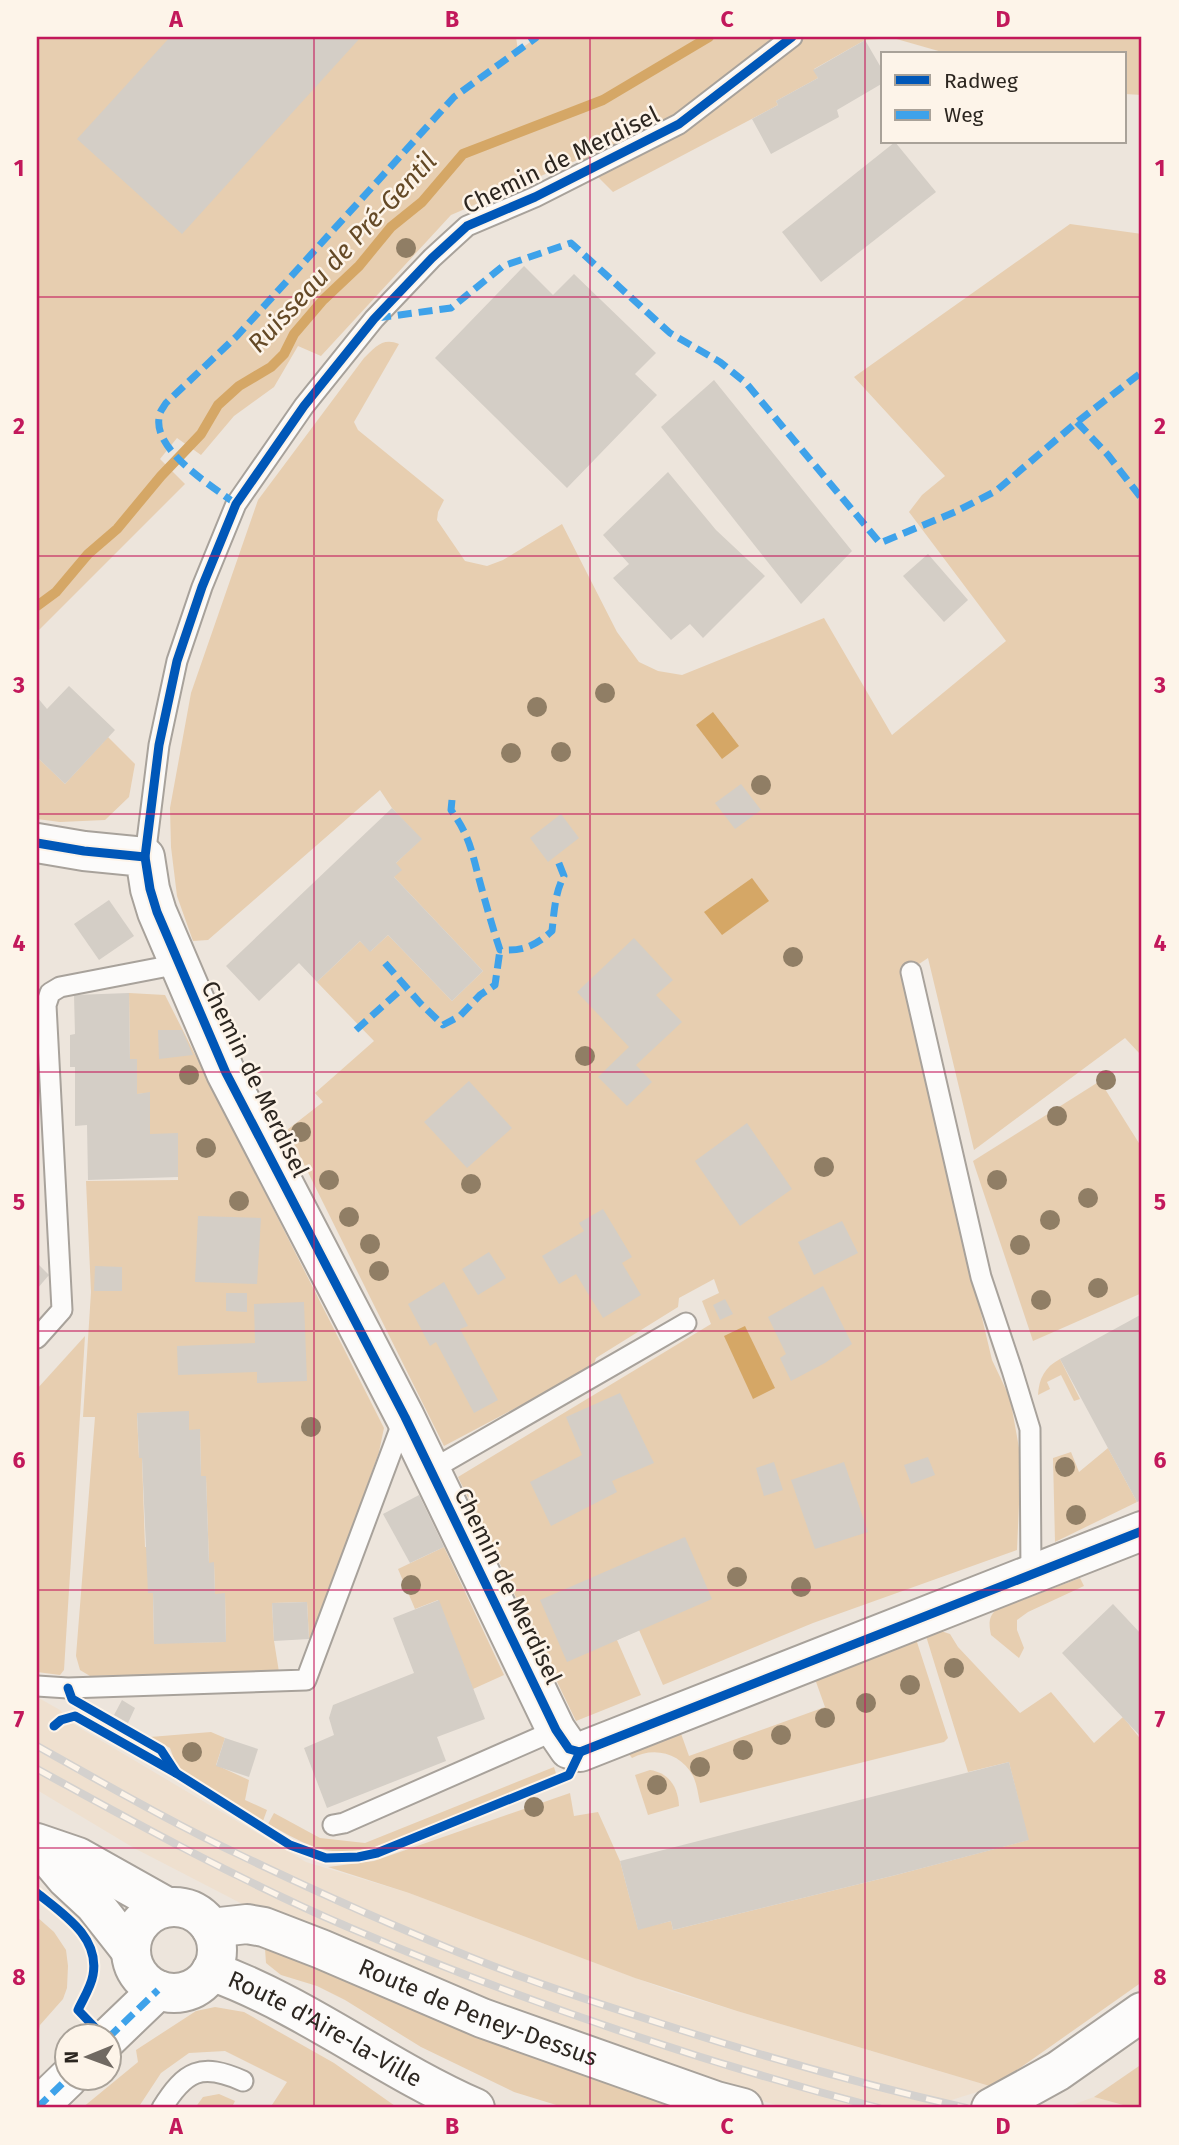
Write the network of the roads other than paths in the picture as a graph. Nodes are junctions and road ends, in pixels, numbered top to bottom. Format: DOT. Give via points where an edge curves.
graph roads {
  1 [pos="792,37"];
  2 [pos="37,844"];
  3 [pos="145,857"];
  4 [pos="179,964"];
  5 [pos="911,972"];
  6 [pos="686,1323"];
  7 [pos="37,1338"];
  8 [pos="405,1417"];
  9 [pos="431,1470"];
  10 [pos="1142,1531"];
  11 [pos="1031,1575"];
  12 [pos="37,1686"];
  13 [pos="556,1730"];
  14 [pos="333,1825"];
  15 [pos="37,1843"];
  16 [pos="167,1907"];
  17 [pos="211,1927"];
  18 [pos="131,1951"];
  19 [pos="211,1971"];
  20 [pos="158,1990"];
  21 [pos="1142,2012"];
  22 [pos="122,2025"];
  23 [pos="243,2081"];
  24 [pos="54,2092"];
  25 [pos="37,2108"];
  26 [pos="162,2108"];
  27 [pos="475,2108"];
  28 [pos="743,2108"];
  29 [pos="991,2108"];
  1 -- 3 [label="lane, Chemin de Merdisel" via="679,124 536,197 467,226 374,319 304,406 236,504 202,587 177,661 159,745"];
  2 -- 3 [label="street"];
  3 -- 4 [label="street, Chemin de Merdisel" via="153,901"];
  4 -- 7 [label="lane, Chemin de Merdisel" via="60,987 50,993 46,1005 62,1310"];
  4 -- 8 [label="street, Chemin de Merdisel" via="226,1073"];
  5 -- 11 [label="lane" via="981,1277 1030,1429"];
  6 -- 9 [label="lane, Chemin de Merdisel"];
  8 -- 9 [label="street, Chemin de Merdisel"];
  8 -- 12 [label="lane" via="306,1680"];
  9 -- 13 [label="street, Chemin de Merdisel"];
  10 -- 11 [label="street, Chemin de Merdisel"];
  11 -- 13 [label="street, Chemin de Merdisel" via="580,1752 569,1749"];
  13 -- 14 [label="lane"];
  15 -- 16 [label="street" via="78,1857"];
  15 -- 18 [label="street"];
  16 -- 17 [label="street" via="198,1914"];
  16 -- 18 [label="street" via="151,1913 139,1925"];
  17 -- 19 [label="street" via="217,1957"];
  17 -- 28 [label="street, Route de Peney-Dessus" via="264,1927 482,2018"];
  18 -- 20 [label="street" via="143,1980"];
  19 -- 20 [label="street" via="190,1990"];
  19 -- 27 [label="street, Route d'Aire-la-Ville" via="307,2015"];
  20 -- 22 [label="street"];
  21 -- 29 [label="street" via="1058,2071"];
  23 -- 26 [label="lane" via="209,2071 196,2073 173,2090"];
  24 -- 25 [label="street"];
}
